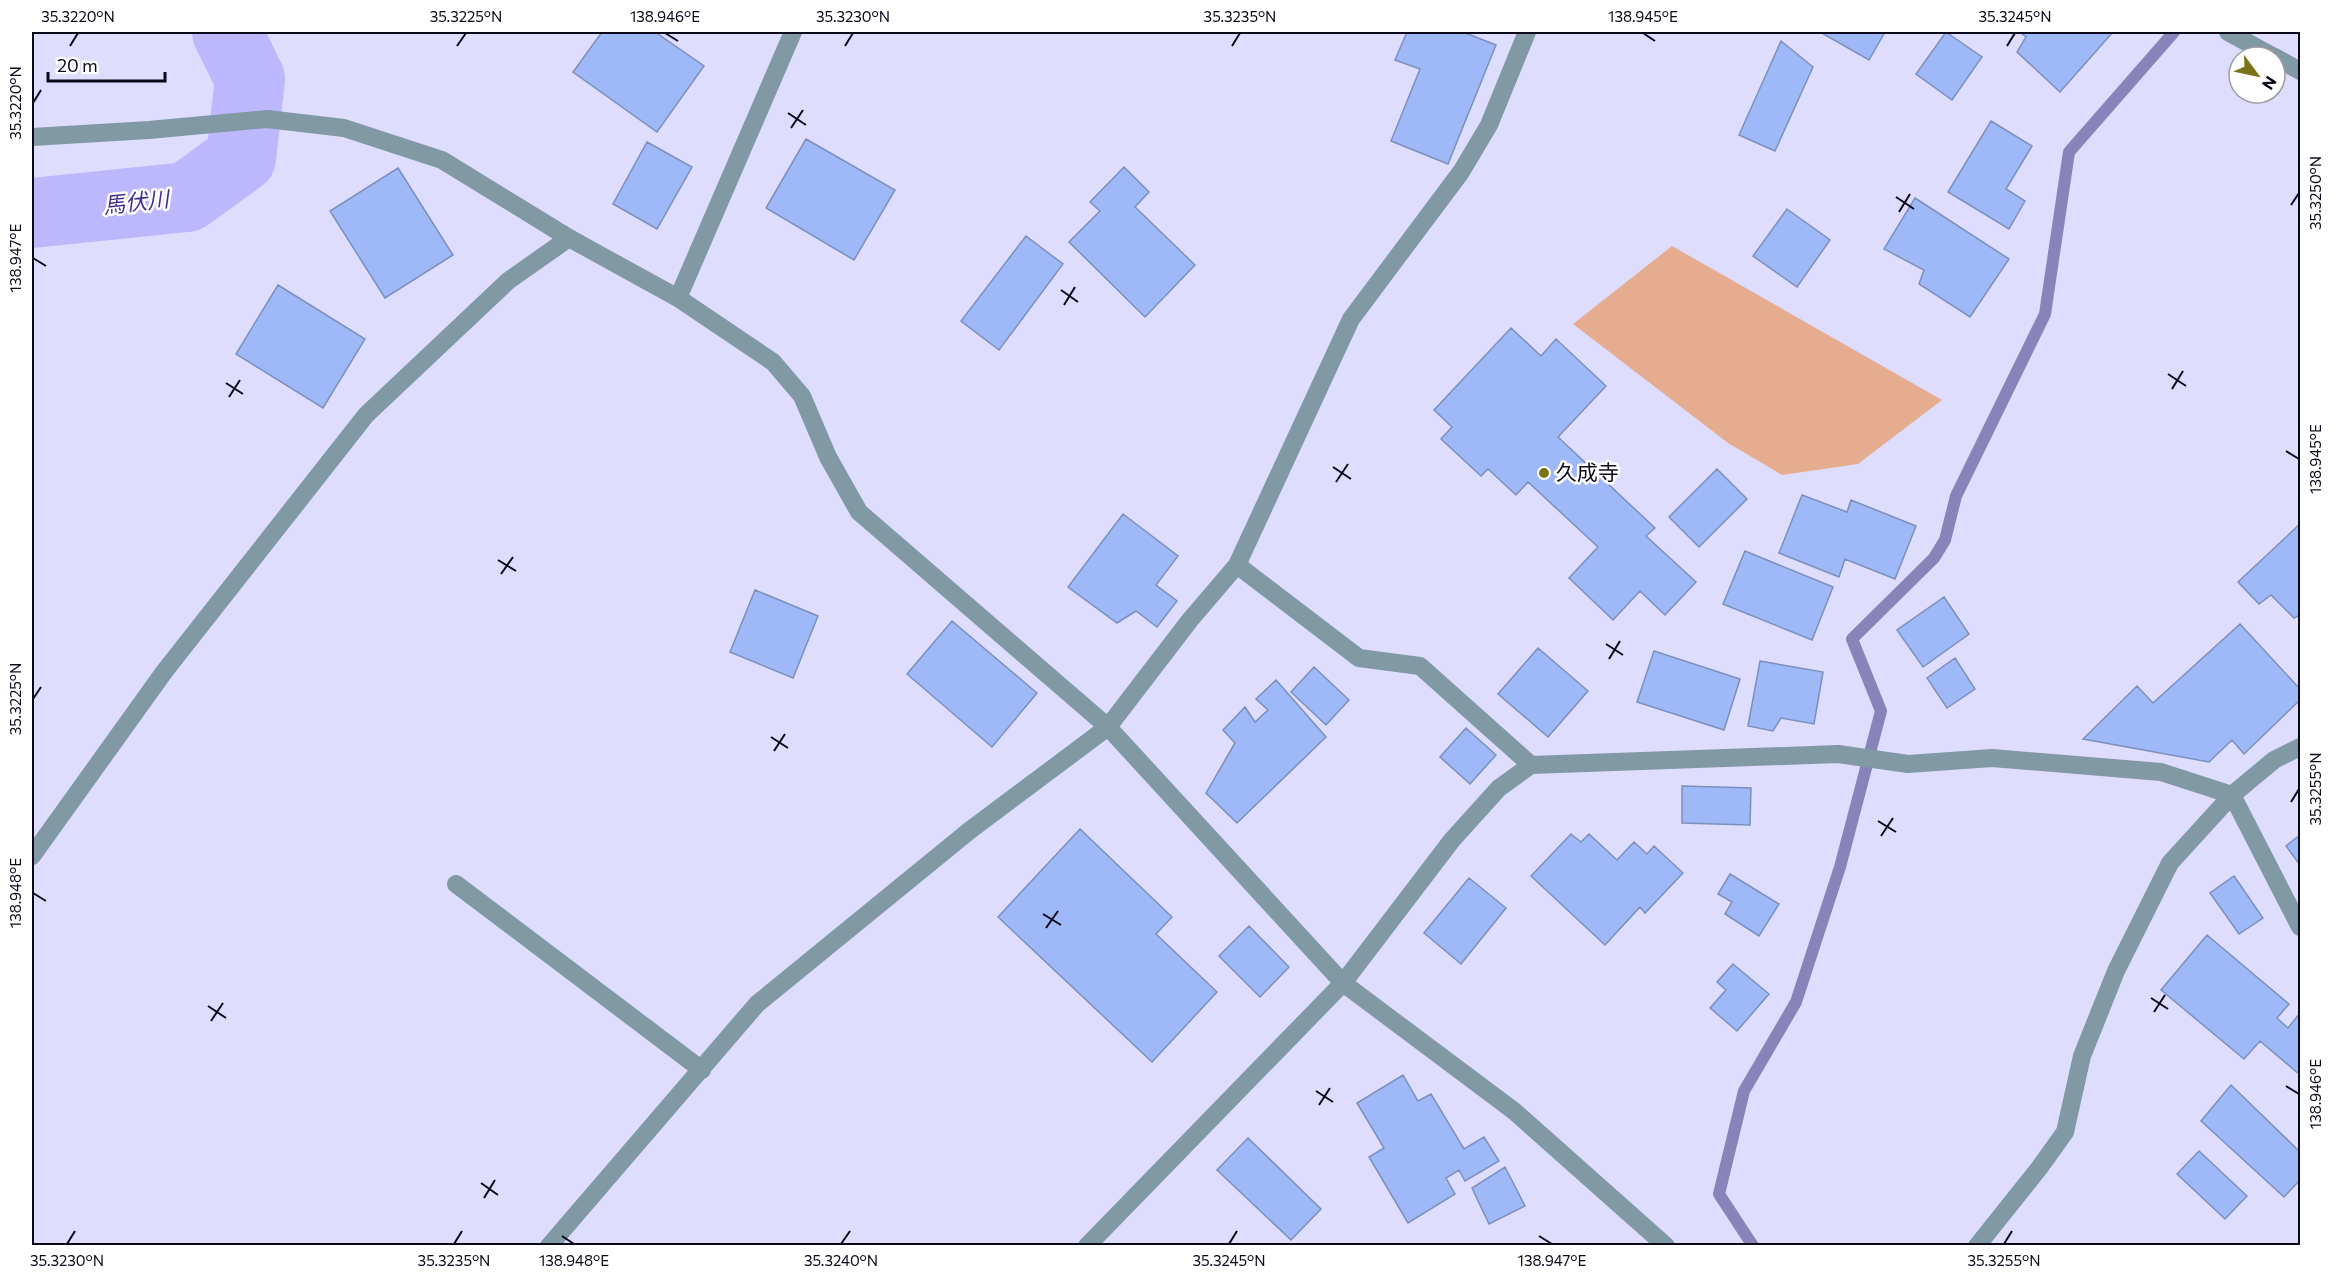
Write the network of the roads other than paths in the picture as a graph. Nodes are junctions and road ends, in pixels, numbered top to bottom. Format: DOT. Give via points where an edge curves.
graph roads {
  1 [pos="793,32"];
  2 [pos="1527,32"];
  3 [pos="2228,32"];
  4 [pos="2252,45"];
  5 [pos="2287,63"];
  6 [pos="2301,71"];
  7 [pos="32,137"];
  8 [pos="569,238"];
  9 [pos="678,298"];
  10 [pos="1238,565"];
  11 [pos="1108,727"];
  12 [pos="2301,747"];
  13 [pos="1531,765"];
  14 [pos="2232,795"];
  15 [pos="32,856"];
  16 [pos="456,884"];
  17 [pos="2301,927"];
  18 [pos="1342,983"];
  19 [pos="702,1070"];
  20 [pos="549,1245"];
  21 [pos="1087,1245"];
  22 [pos="1666,1245"];
  23 [pos="1977,1245"];
  1 -- 9 [label="street"];
  2 -- 10 [label="street" via="1489,125 1461,172 1351,319"];
  3 -- 4 [label="street"];
  5 -- 6 [label="street"];
  7 -- 8 [label="street" via="267,118 344,128 442,160"];
  8 -- 9 [label="street"];
  8 -- 15 [label="street" via="508,281 366,415 164,672"];
  9 -- 11 [label="street" via="781,370 802,396 828,457 859,512"];
  10 -- 11 [label="street" via="1190,620"];
  10 -- 13 [label="street" via="1359,658 1420,666"];
  11 -- 18 [label="street"];
  11 -- 19 [label="street" via="969,831 757,1004"];
  12 -- 14 [label="street" via="2274,760"];
  13 -- 14 [label="street" via="1838,754 1908,764 1992,758 2161,772"];
  13 -- 18 [label="street" via="1499,788 1452,840"];
  14 -- 17 [label="street"];
  14 -- 23 [label="street" via="2170,863 2116,971 2082,1056 2065,1132"];
  16 -- 19 [label="street"];
  18 -- 21 [label="street"];
  18 -- 22 [label="street" via="1514,1111"];
  19 -- 20 [label="street"];
}
